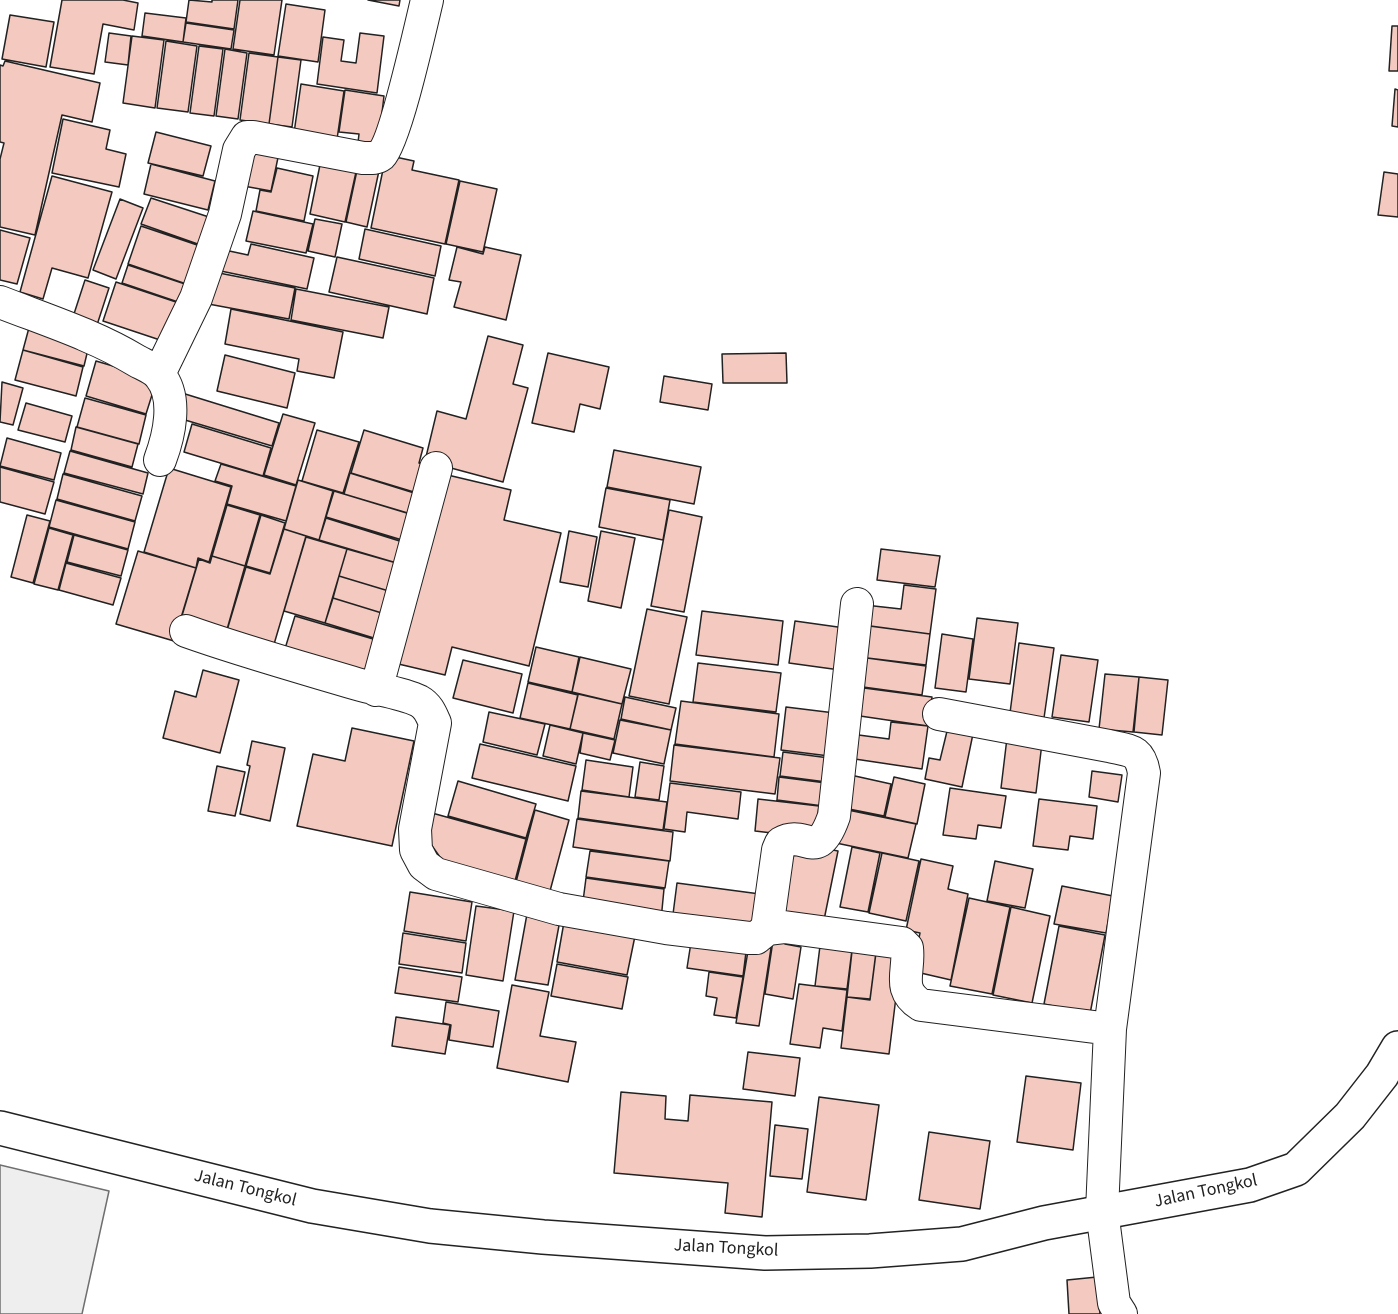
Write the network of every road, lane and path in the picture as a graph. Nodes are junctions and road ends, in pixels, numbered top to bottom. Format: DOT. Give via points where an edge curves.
graph roads {
  1 [pos="427,0"];
  2 [pos="0,302"];
  3 [pos="159,374"];
  4 [pos="159,460"];
  5 [pos="436,468"];
  6 [pos="857,604"];
  7 [pos="186,631"];
  8 [pos="376,690"];
  9 [pos="939,714"];
  10 [pos="767,929"];
  11 [pos="1110,1029"];
  12 [pos="1398,1048"];
  13 [pos="11,1131"];
  14 [pos="1102,1211"];
  15 [pos="1121,1314"];
  1 -- 3 [label="street" via="395,123 381,155 363,158 253,137 243,141 225,214 196,298"];
  2 -- 3 [label="street" via="92,337"];
  3 -- 4 [label="street" via="170,405 169,426"];
  5 -- 8 [label="street"];
  6 -- 10 [label="street" via="834,816 826,837 820,841 781,843"];
  7 -- 8 [label="street"];
  8 -- 10 [label="street" via="420,702 430,710 435,723 415,829 416,850 424,865 436,873 559,909 666,928 749,938 756,938"];
  9 -- 11 [label="street" via="1109,746 1135,753 1141,759 1144,773"];
  10 -- 11 [label="street" via="784,927 902,943 908,948 905,986 912,999 921,1005"];
  11 -- 14 [label="street"];
  12 -- 14 [label="highway, Jalan Tongkol" via="1350,1116 1296,1169 1250,1185"];
  13 -- 14 [label="highway, Jalan Tongkol" via="312,1206 430,1226 543,1237 765,1253 870,1251 962,1244"];
  14 -- 15 [label="street" via="1114,1303"];
}
